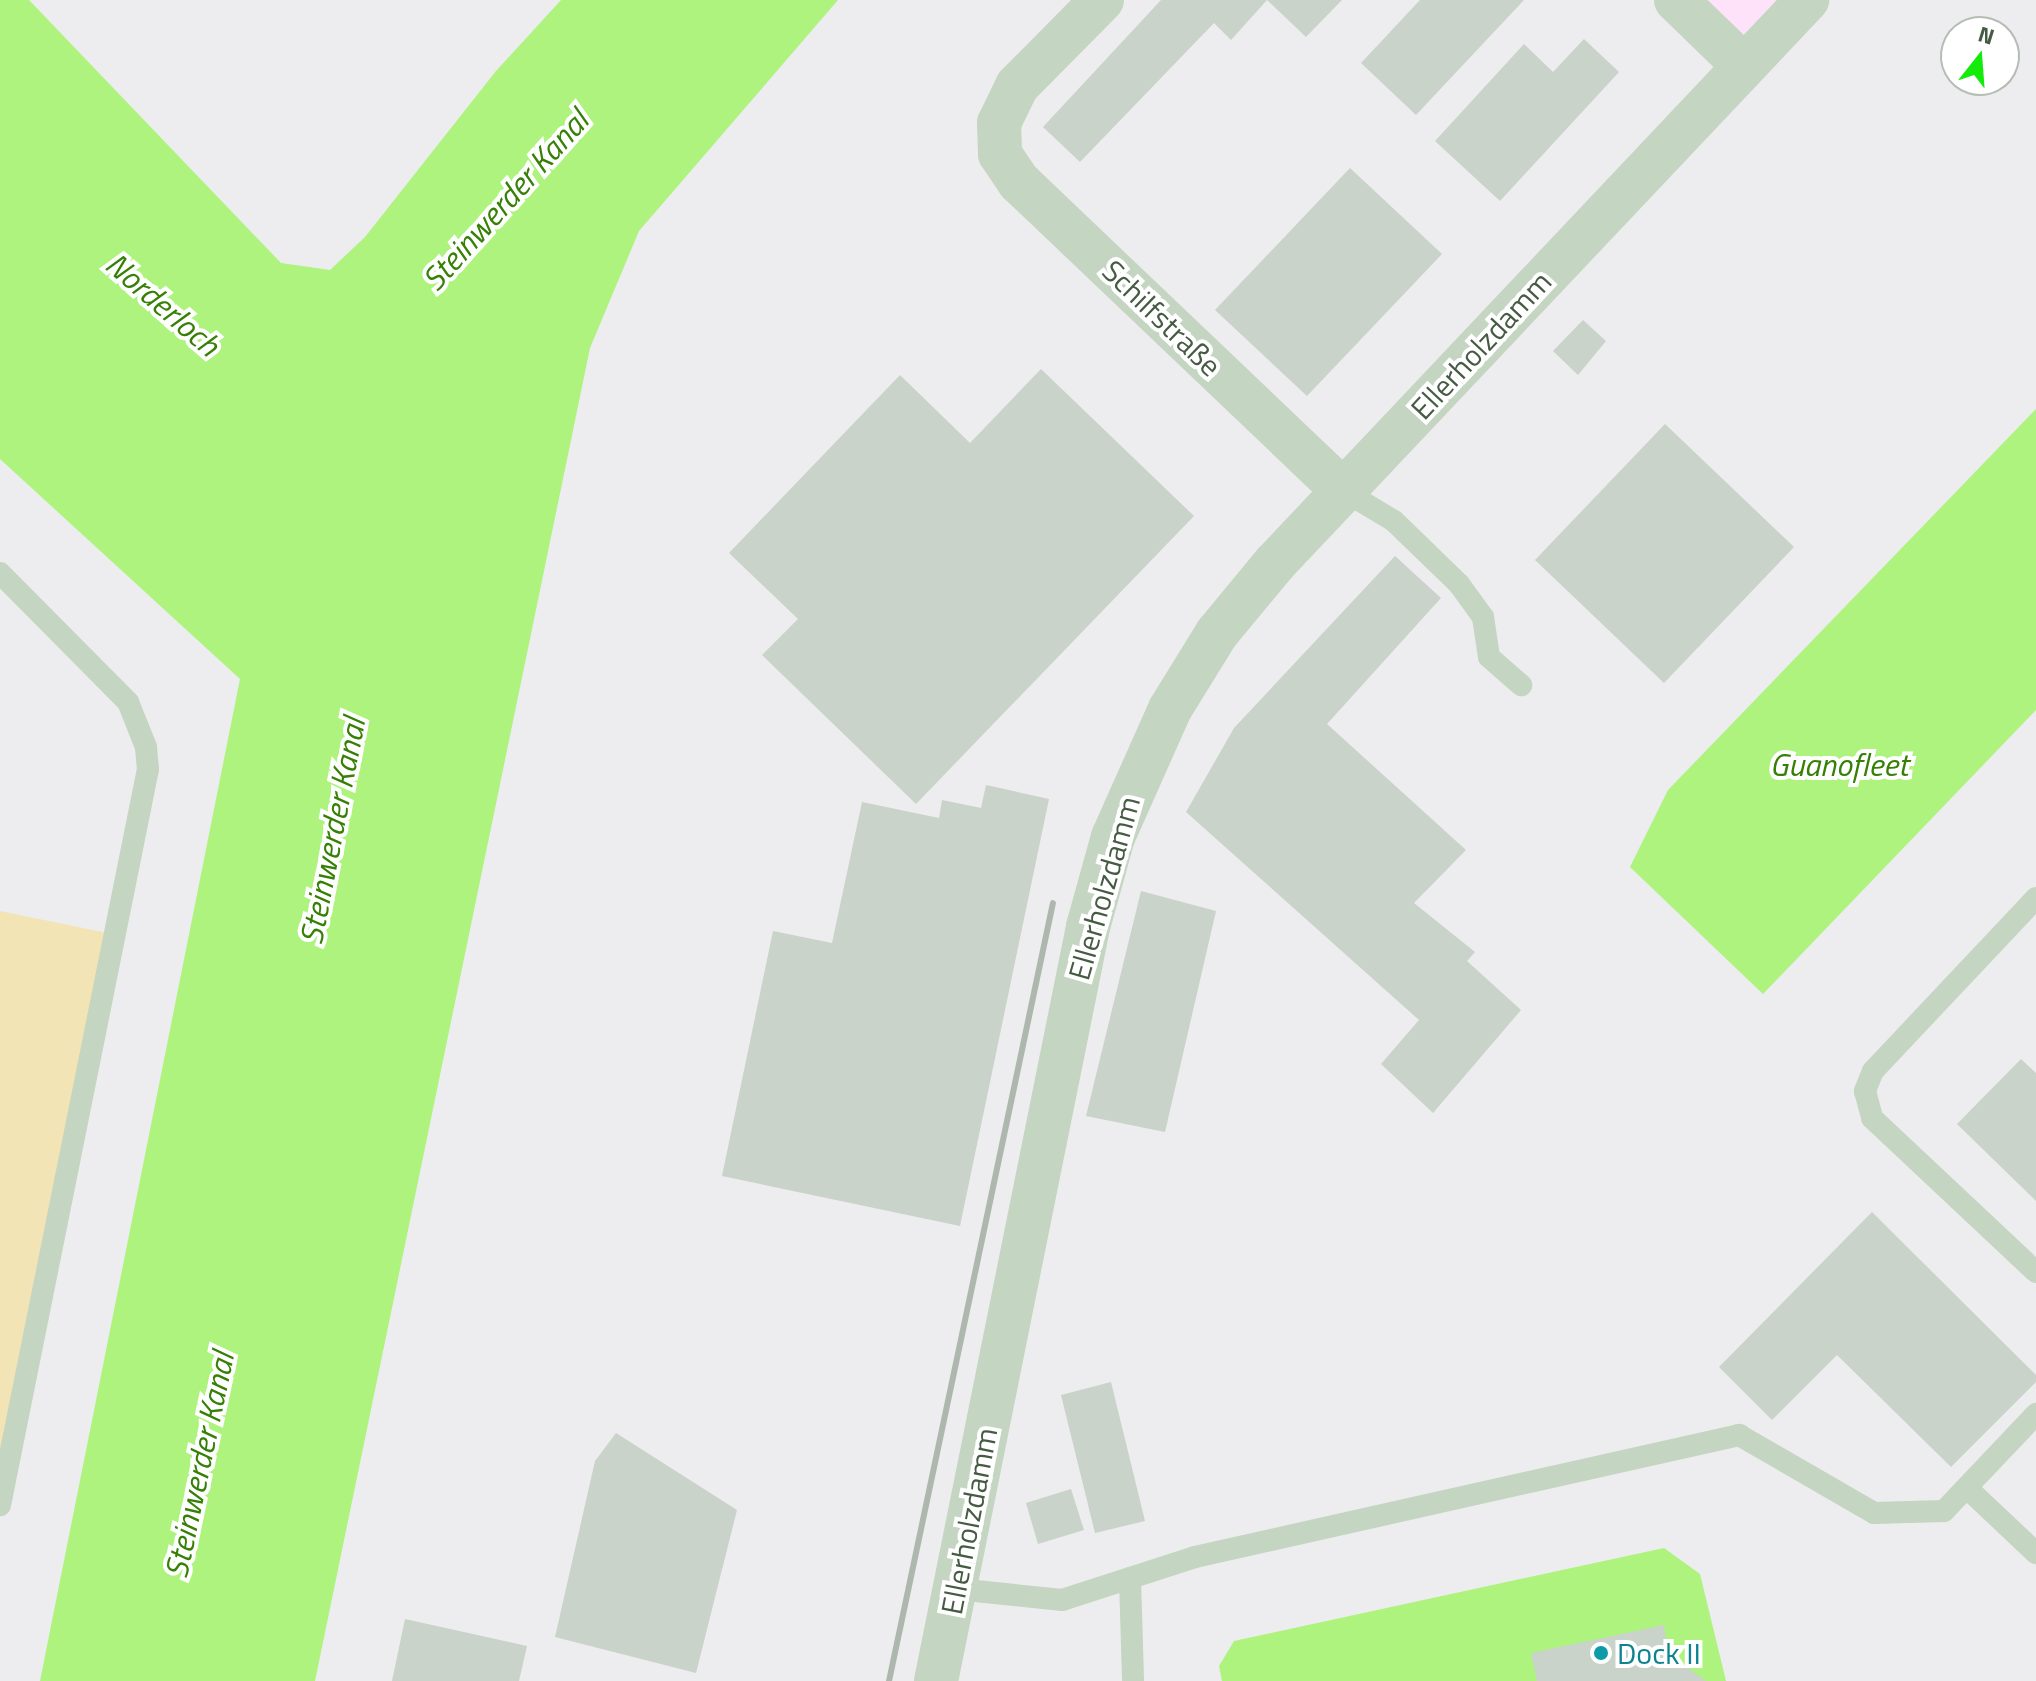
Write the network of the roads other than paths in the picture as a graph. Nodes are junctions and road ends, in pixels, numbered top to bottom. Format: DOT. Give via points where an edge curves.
graph roads {
  1 [pos="1102,0"];
  2 [pos="1676,0"];
  3 [pos="1807,0"];
  4 [pos="1744,66"];
  5 [pos="1344,491"];
  6 [pos="0,573"];
  7 [pos="1521,685"];
  8 [pos="2036,898"];
  9 [pos="2036,1272"];
  10 [pos="2036,1414"];
  11 [pos="1967,1488"];
  12 [pos="0,1505"];
  13 [pos="2036,1553"];
  14 [pos="1130,1578"];
  15 [pos="956,1589"];
  16 [pos="936,1681"];
  17 [pos="1133,1681"];
  1 -- 5 [label="street, Schilfstraße" via="1017,86 996,134 1000,154 1019,182"];
  2 -- 4 [label="street"];
  3 -- 4 [label="street, Ellerholzdamm"];
  4 -- 5 [label="street, Ellerholzdamm"];
  5 -- 7 [label="lane" via="1394,521 1459,584 1483,617 1489,657"];
  5 -- 15 [label="street, Ellerholzdamm" via="1217,633 1170,709 1113,837 1070,1006"];
  6 -- 12 [label="lane" via="128,702 148,769"];
  8 -- 9 [label="lane" via="1880,1063 1865,1091 1872,1118"];
  10 -- 11 [label="lane"];
  11 -- 13 [label="lane"];
  11 -- 14 [label="lane" via="1944,1511 1874,1513 1739,1435 1195,1557"];
  14 -- 15 [label="lane" via="1062,1600"];
  14 -- 17 [label="lane"];
  15 -- 16 [label="street, Ellerholzdamm"];
}
